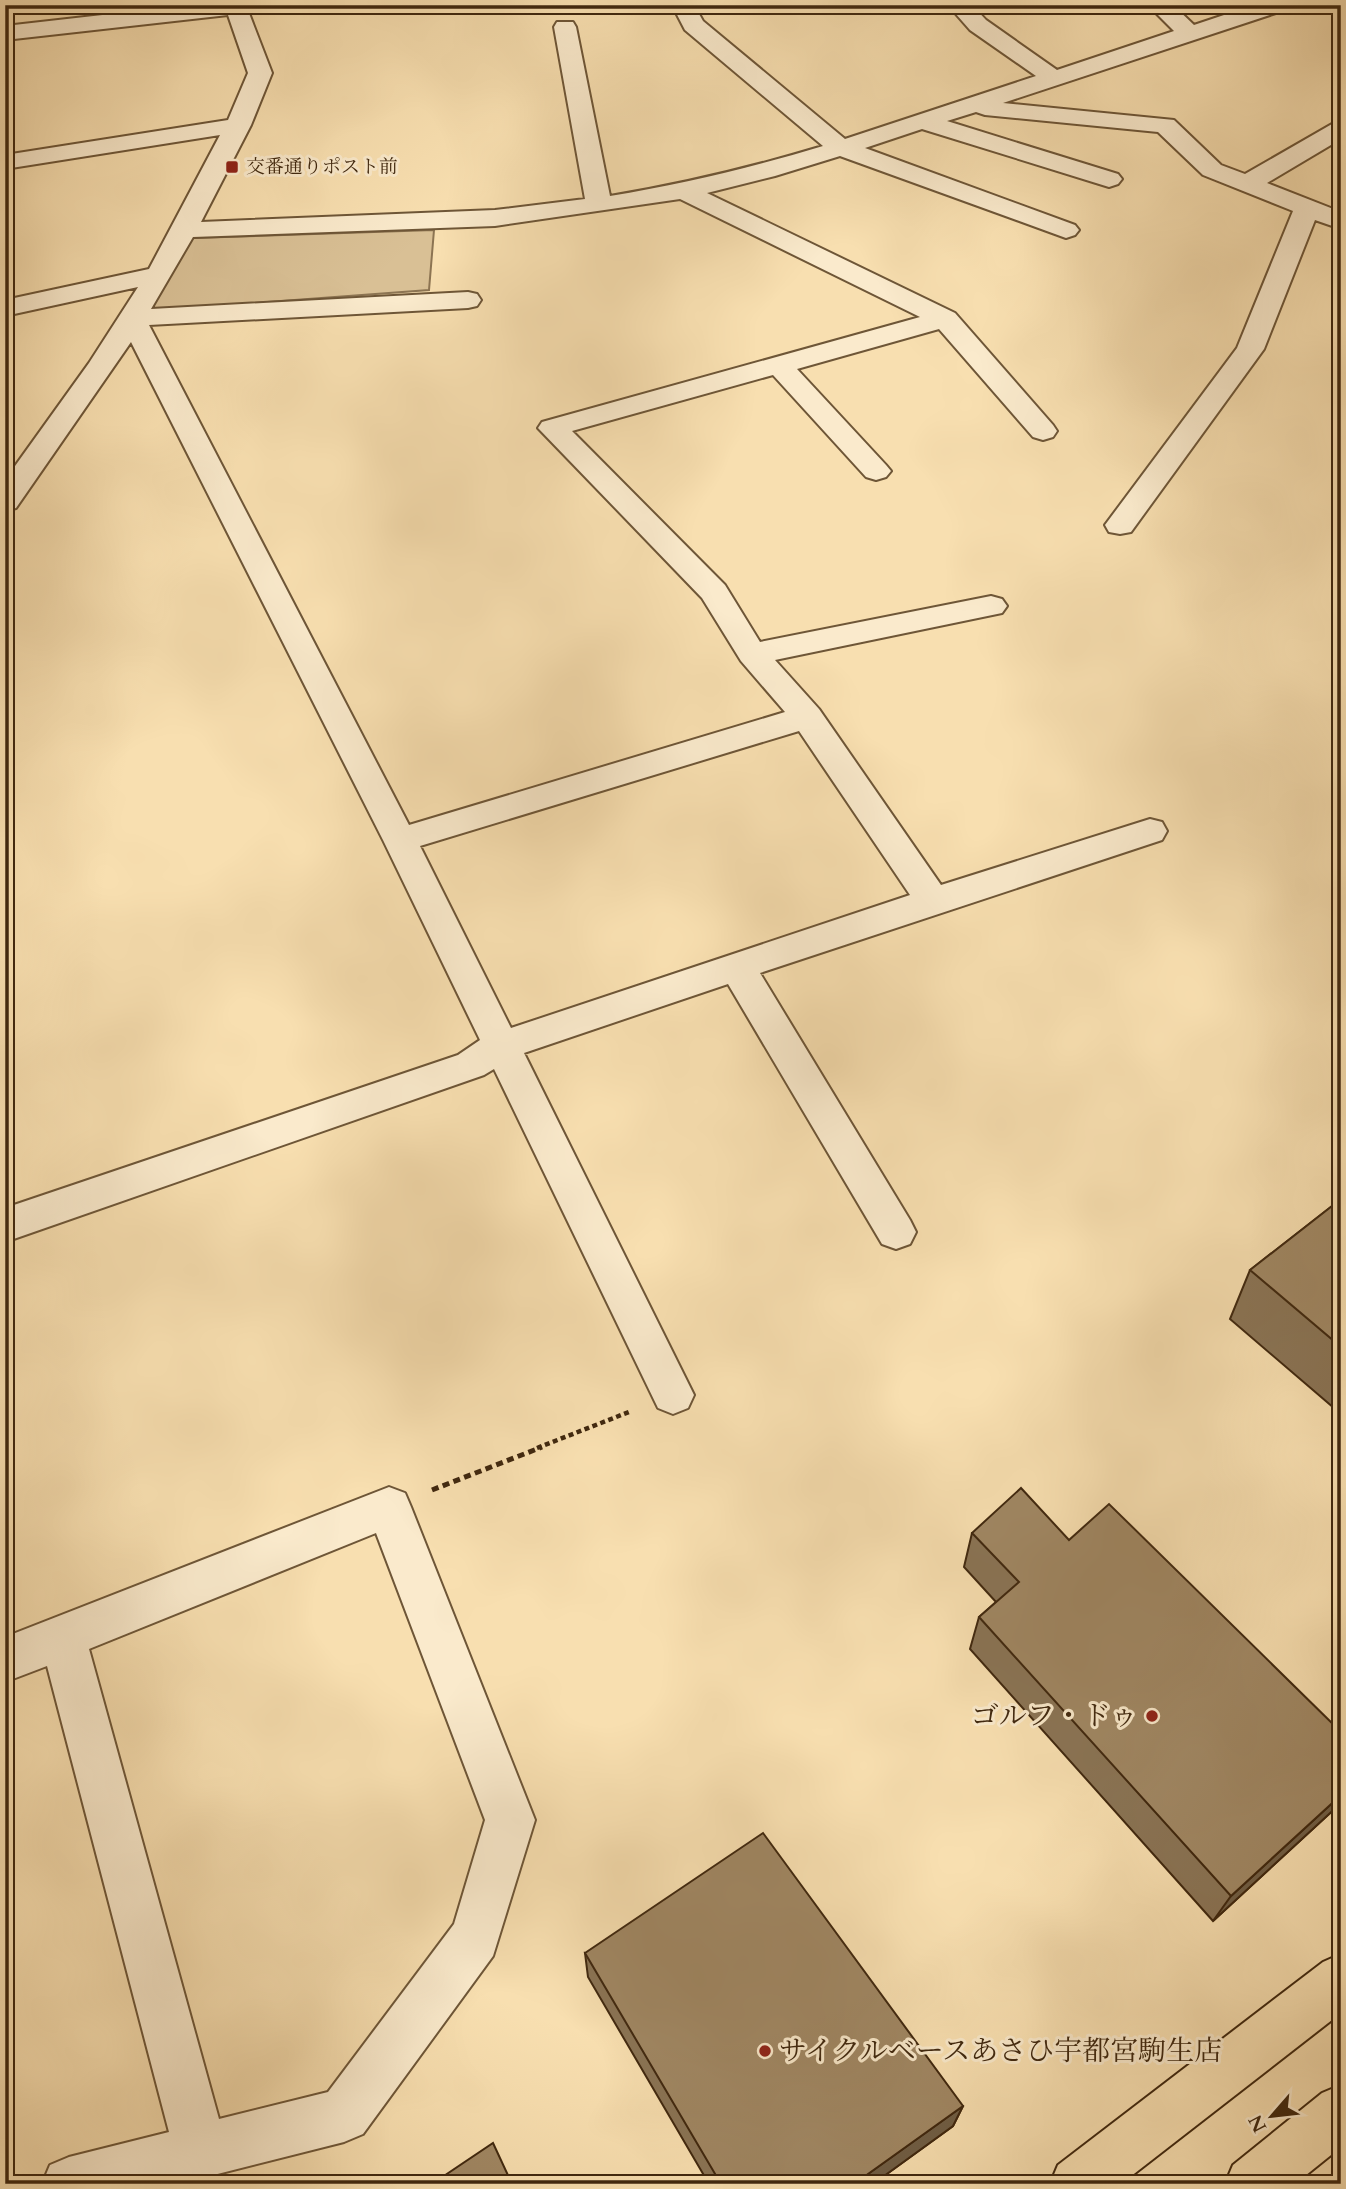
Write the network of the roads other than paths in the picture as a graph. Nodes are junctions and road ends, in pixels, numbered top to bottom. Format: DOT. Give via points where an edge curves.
graph roads {
  1 [pos="683,5"];
  2 [pos="959,5"];
  3 [pos="1159,5"];
  4 [pos="1278,5"];
  5 [pos="237,6"];
  6 [pos="565,27"];
  7 [pos="5,33"];
  8 [pos="1191,34"];
  9 [pos="1055,79"];
  10 [pos="972,106"];
  11 [pos="924,122"];
  12 [pos="239,125"];
  13 [pos="1341,129"];
  14 [pos="841,148"];
  15 [pos="5,162"];
  16 [pos="1109,179"];
  17 [pos="1247,184"];
  18 [pos="683,191"];
  19 [pos="1297,204"];
  20 [pos="599,205"];
  21 [pos="1341,221"];
  22 [pos="186,230"];
  23 [pos="1066,230"];
  24 [pos="156,275"];
  25 [pos="468,300"];
  26 [pos="5,308"];
  27 [pos="132,318"];
  28 [pos="945,319"];
  29 [pos="779,365"];
  30 [pos="1043,431"];
  31 [pos="876,471"];
  32 [pos="7,499"];
  33 [pos="1120,525"];
  34 [pos="991,606"];
  35 [pos="752,653"];
  36 [pos="807,717"];
  37 [pos="1150,831"];
  38 [pos="400,840"];
  39 [pos="933,901"];
  40 [pos="737,967"];
  41 [pos="500,1046"];
  42 [pos="5,1225"];
  43 [pos="896,1232"];
  44 [pos="673,1395"];
  45 [pos="64,1639"];
  46 [pos="5,1660"];
  47 [pos="1341,1980"];
  48 [pos="1341,2112"];
  49 [pos="201,2150"];
  50 [pos="69,2184"];
  51 [pos="1077,2184"];
  52 [pos="1252,2184"];
  1 -- 14 [label="street" via="693,25"];
  2 -- 9 [label="street" via="978,25"];
  3 -- 8 [label="street"];
  4 -- 8 [label="street"];
  5 -- 7 [label="street"];
  5 -- 12 [label="street" via="260,73"];
  6 -- 20 [label="street"];
  8 -- 9 [label="street"];
  9 -- 10 [label="street"];
  10 -- 11 [label="street"];
  10 -- 17 [label="street" via="1165,125 1212,170"];
  11 -- 14 [label="street"];
  11 -- 16 [label="street"];
  12 -- 15 [label="street"];
  12 -- 22 [label="street"];
  13 -- 17 [label="street"];
  14 -- 18 [label="street"];
  14 -- 23 [label="street"];
  17 -- 19 [label="street"];
  18 -- 20 [label="street"];
  18 -- 28 [label="street"];
  19 -- 21 [label="street"];
  19 -- 33 [label="street" via="1307,208 1250,349"];
  20 -- 22 [label="street" via="495,218"];
  22 -- 24 [label="street"];
  24 -- 26 [label="street"];
  24 -- 27 [label="street"];
  25 -- 27 [label="street"];
  27 -- 32 [label="street"];
  27 -- 38 [label="street"];
  28 -- 29 [label="street"];
  28 -- 30 [label="street"];
  29 -- 31 [label="street"];
  29 -- 35 [label="street" via="552,428 714,592"];
  34 -- 35 [label="street"];
  35 -- 36 [label="street"];
  36 -- 38 [label="street"];
  36 -- 39 [label="street"];
  37 -- 39 [label="street"];
  38 -- 41 [label="street"];
  39 -- 40 [label="street"];
  40 -- 41 [label="street"];
  40 -- 43 [label="street"];
  41 -- 42 [label="street" via="471,1065"];
  41 -- 44 [label="street"];
  45 -- 46 [label="street"];
  45 -- 49 [label="street"];
  45 -- 49 [label="street" via="388,1507 510,1820 475,1938 344,2115"];
  47 -- 51 [label="main road"];
  48 -- 52 [label="main road"];
  49 -- 50 [label="street"];
}
